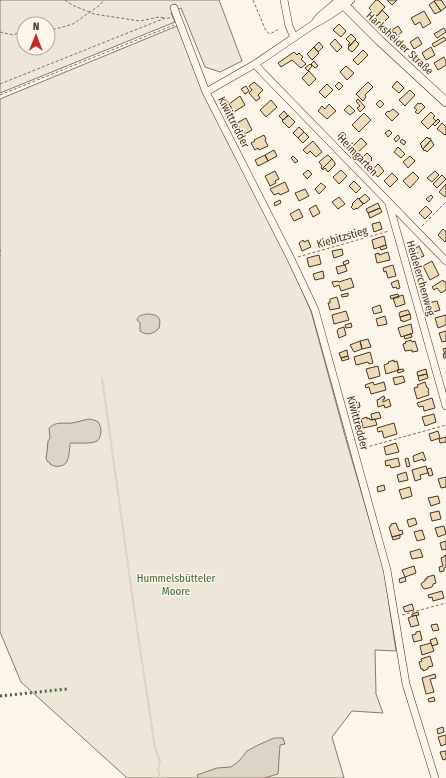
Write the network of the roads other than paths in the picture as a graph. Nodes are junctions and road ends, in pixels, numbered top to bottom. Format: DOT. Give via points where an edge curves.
graph roads {
  1 [pos="284,0"];
  2 [pos="345,2"];
  3 [pos="174,8"];
  4 [pos="294,37"];
  5 [pos="255,64"];
  6 [pos="206,92"];
  7 [pos="446,102"];
  8 [pos="388,202"];
  9 [pos="446,261"];
  10 [pos="446,406"];
  11 [pos="435,778"];
  1 -- 4 [label="street"];
  2 -- 4 [label="street, Kiwittredder"];
  2 -- 7 [label="main road, Harksheider Straße" via="380,41"];
  3 -- 6 [label="street, Kiwittredder"];
  4 -- 5 [label="street, Kiwittredder"];
  5 -- 6 [label="street, Kiwittredder"];
  5 -- 8 [label="street, Heimgarten"];
  6 -- 11 [label="street, Kiwittredder" via="315,310 387,570 406,684"];
  8 -- 9 [label="street, Heimgarten"];
  8 -- 10 [label="street, Heidelerchenweg"];
}
